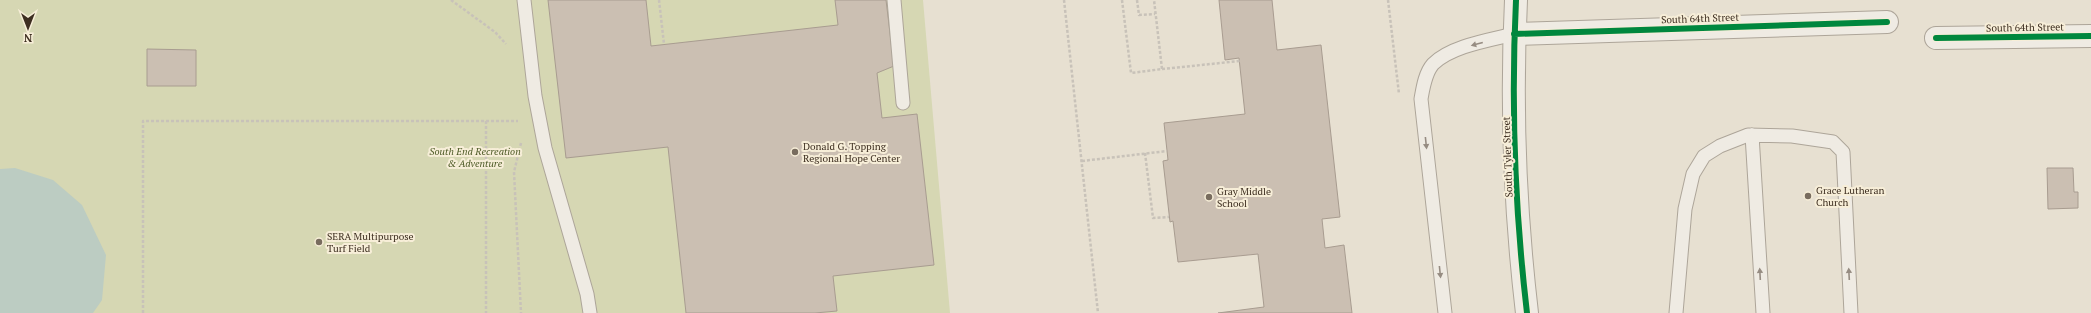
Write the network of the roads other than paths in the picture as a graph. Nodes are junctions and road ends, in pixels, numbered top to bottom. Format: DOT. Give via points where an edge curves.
graph roads {
  1 [pos="524,0"];
  2 [pos="894,0"];
  3 [pos="1516,0"];
  4 [pos="1887,22"];
  5 [pos="1514,34"];
  6 [pos="2091,36"];
  7 [pos="1936,38"];
  8 [pos="903,103"];
  9 [pos="1752,135"];
  10 [pos="590,313"];
  11 [pos="1445,313"];
  12 [pos="1527,313"];
  13 [pos="1676,313"];
  14 [pos="1763,313"];
  15 [pos="1851,313"];
  1 -- 10 [label="lane" via="535,96 545,148 587,294"];
  2 -- 8 [label="lane"];
  3 -- 5 [label="street, South Tyler Street"];
  4 -- 5 [label="street, South 64th Street"];
  5 -- 11 [label="lane, one-way" via="1451,51 1433,64 1425,80 1421,99"];
  5 -- 12 [label="street, South Tyler Street" via="1516,174"];
  6 -- 7 [label="street, South 64th Street"];
  9 -- 13 [label="lane" via="1720,146 1704,156 1693,174 1685,209"];
  14 -- 9 [label="lane, one-way"];
  15 -- 9 [label="lane, one-way" via="1843,152 1833,142 1792,136"];
}
